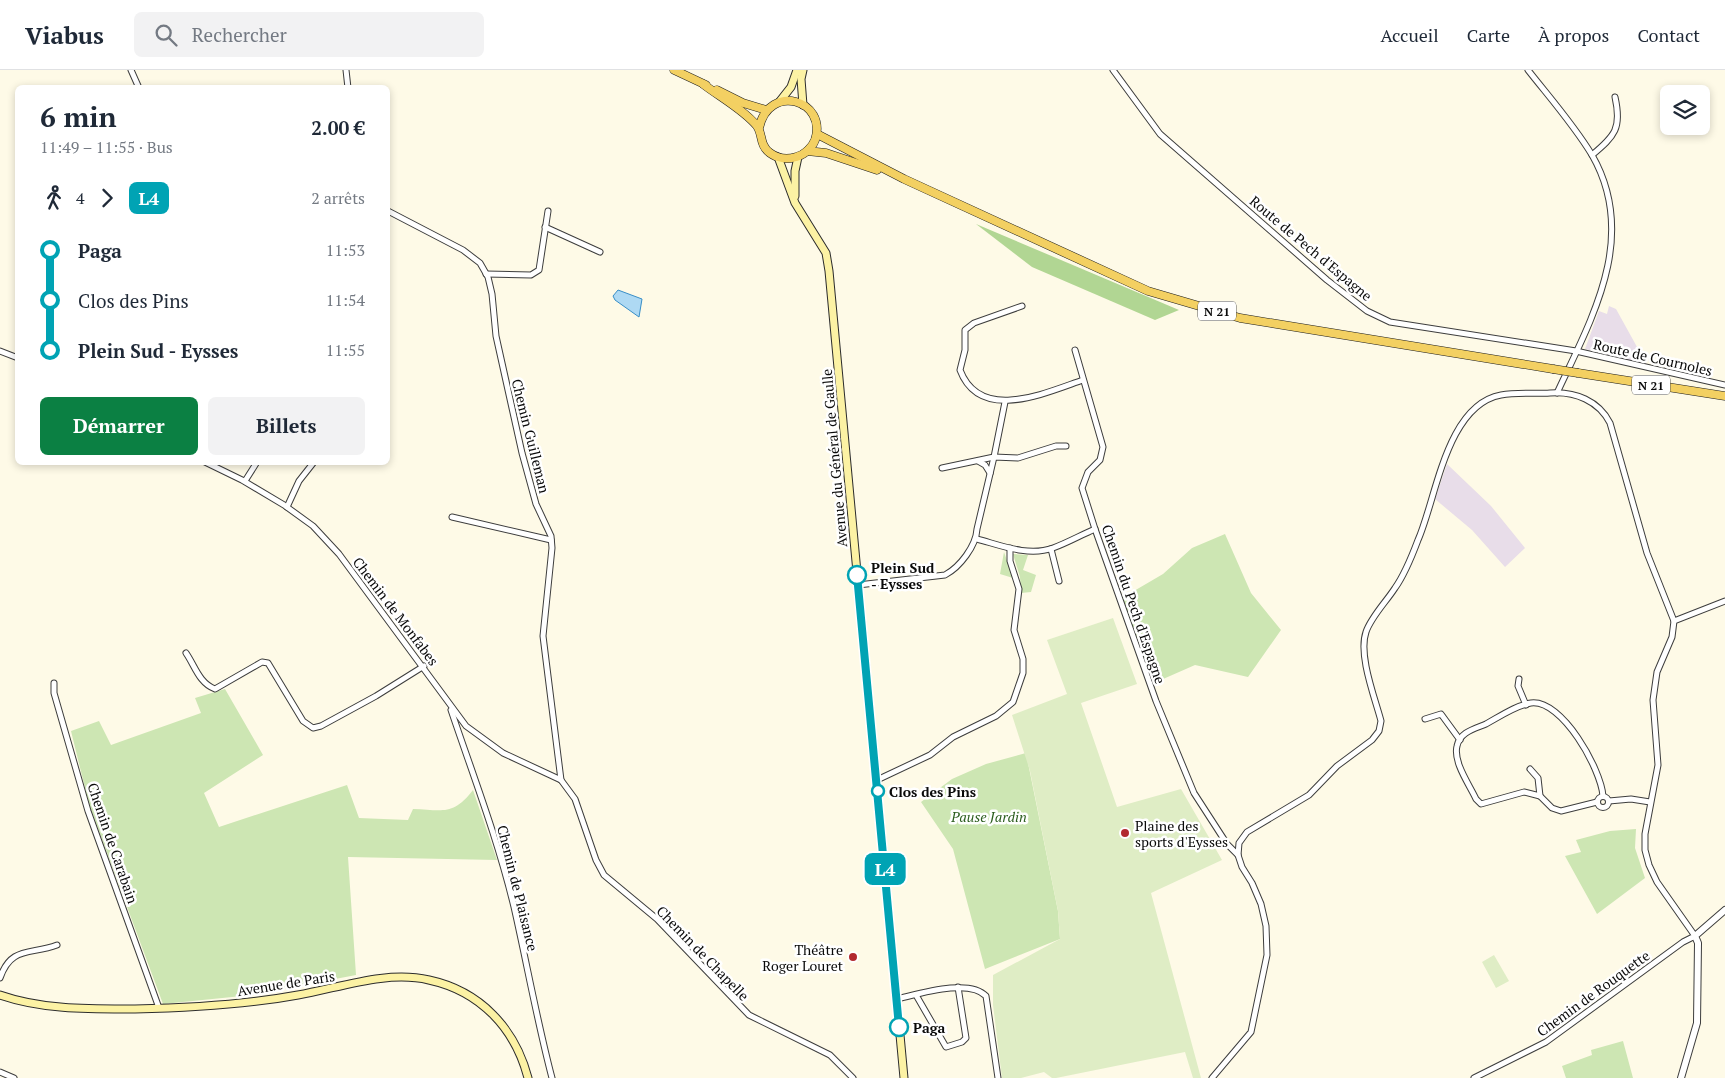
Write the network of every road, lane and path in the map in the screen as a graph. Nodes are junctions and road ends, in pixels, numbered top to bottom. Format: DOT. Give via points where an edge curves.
graph roads {
  1 [pos="131,70"];
  2 [pos="346,70"];
  3 [pos="674,70"];
  4 [pos="797,70"];
  5 [pos="803,70"];
  6 [pos="1113,70"];
  7 [pos="1528,70"];
  8 [pos="703,84"];
  9 [pos="137,85"];
  10 [pos="348,85"];
  11 [pos="1615,97"];
  12 [pos="780,101"];
  13 [pos="803,105"];
  14 [pos="766,110"];
  15 [pos="758,128"];
  16 [pos="816,134"];
  17 [pos="807,151"];
  18 [pos="1592,155"];
  19 [pos="778,157"];
  20 [pos="798,157"];
  21 [pos="904,179"];
  22 [pos="795,203"];
  23 [pos="548,211"];
  24 [pos="390,213"];
  25 [pos="545,227"];
  26 [pos="600,252"];
  27 [pos="486,274"];
  28 [pos="1022,306"];
  29 [pos="1074,350"];
  30 [pos="0,351"];
  31 [pos="1576,351"];
  32 [pos="15,357"];
  33 [pos="1083,380"];
  34 [pos="1725,384"];
  35 [pos="1556,393"];
  36 [pos="1725,396"];
  37 [pos="1005,402"];
  38 [pos="1066,446"];
  39 [pos="994,457"];
  40 [pos="977,461"];
  41 [pos="211,465"];
  42 [pos="255,465"];
  43 [pos="312,465"];
  44 [pos="942,468"];
  45 [pos="990,473"];
  46 [pos="245,481"];
  47 [pos="287,507"];
  48 [pos="452,517"];
  49 [pos="1095,529"];
  50 [pos="976,538"];
  51 [pos="551,540"];
  52 [pos="1010,548"];
  53 [pos="1051,549"];
  54 [pos="1059,581"];
  55 [pos="858,585"];
  56 [pos="1725,601"];
  57 [pos="1674,621"];
  58 [pos="186,653"];
  59 [pos="424,666"];
  60 [pos="1519,679"];
  61 [pos="54,683"];
  62 [pos="1526,705"];
  63 [pos="450,707"];
  64 [pos="1425,719"];
  65 [pos="1460,740"];
  66 [pos="1530,769"];
  67 [pos="561,780"];
  68 [pos="877,780"];
  69 [pos="1540,796"];
  70 [pos="1603,796"];
  71 [pos="1609,801"];
  72 [pos="1597,802"];
  73 [pos="1650,802"];
  74 [pos="1238,855"];
  75 [pos="1725,910"];
  76 [pos="1695,936"];
  77 [pos="57,945"];
  78 [pos="0,978"];
  79 [pos="958,987"];
  80 [pos="0,995"];
  81 [pos="916,995"];
  82 [pos="897,999"];
  83 [pos="159,1008"];
  84 [pos="0,1072"];
  85 [pos="14,1078"];
  86 [pos="528,1078"];
  87 [pos="552,1078"];
  88 [pos="853,1078"];
  89 [pos="904,1078"];
  90 [pos="998,1078"];
  91 [pos="1212,1078"];
  92 [pos="1474,1078"];
  93 [pos="1681,1078"];
  1 -- 9 [label="street"];
  2 -- 10 [label="street"];
  3 -- 8 [label="main road"];
  4 -- 12 [label="main road" via="792,87"];
  5 -- 13 [label="main road"];
  6 -- 31 [label="street, Route de Pech d'Espagne" via="1160,134 1326,280 1367,311 1390,322"];
  7 -- 18 [label="street"];
  8 -- 14 [label="main road"];
  8 -- 15 [label="main road"];
  11 -- 18 [label="street" via="1617,129 1609,141"];
  12 -- 13 [label="main road" via="796,101"];
  12 -- 14 [label="main road"];
  13 -- 16 [label="main road" via="814,117"];
  14 -- 15 [label="main road"];
  15 -- 19 [label="main road" via="763,146"];
  16 -- 17 [label="main road"];
  16 -- 21 [label="main road, N 21"];
  17 -- 20 [label="main road"];
  17 -- 21 [label="main road, N 21" via="826,153"];
  18 -- 31 [label="street" via="1612,208 1612,239 1607,271 1595,310"];
  19 -- 20 [label="main road"];
  19 -- 22 [label="main road, Avenue du Général de Gaulle"];
  20 -- 22 [label="main road"];
  21 -- 36 [label="main road, N 21, bridge" via="1148,291 1240,318"];
  22 -- 55 [label="main road, Avenue du Général de Gaulle" via="826,254"];
  23 -- 25 [label="street"];
  24 -- 27 [label="street, Chemin Guilleman" via="463,250 480,263"];
  25 -- 26 [label="street"];
  25 -- 27 [label="street" via="539,270 532,275"];
  27 -- 51 [label="street, Chemin Guilleman" via="492,294 496,336 528,479"];
  28 -- 37 [label="street" via="974,322 965,330 965,350 960,366 963,378 975,392"];
  29 -- 33 [label="street, Chemin du Pech d'Espagne"];
  30 -- 32 [label="street"];
  31 -- 34 [label="street, Route de Cournoles"];
  31 -- 35 [label="street"];
  33 -- 37 [label="street" via="1044,394"];
  33 -- 49 [label="street, Chemin du Pech d'Espagne" via="1103,448 1100,460 1088,472 1082,488"];
  35 -- 57 [label="street" via="1594,403 1610,423 1647,553"];
  35 -- 74 [label="street" via="1500,395 1484,402 1462,426 1445,457 1420,538 1397,586 1366,632 1365,652 1381,721 1379,731 1337,766 1309,795 1246,832 1239,844"];
  37 -- 39 [label="street"];
  38 -- 39 [label="street" via="1018,458"];
  39 -- 40 [label="street"];
  39 -- 45 [label="street"];
  40 -- 44 [label="street"];
  40 -- 45 [label="street"];
  41 -- 46 [label="street, Chemin de Monfabes"];
  42 -- 46 [label="street"];
  43 -- 47 [label="street" via="299,481"];
  45 -- 50 [label="street"];
  46 -- 47 [label="street, Chemin de Monfabes"];
  47 -- 59 [label="street, Chemin de Monfabes" via="313,526 339,554"];
  48 -- 51 [label="street"];
  49 -- 53 [label="street"];
  49 -- 74 [label="street, Chemin du Pech d'Espagne" via="1156,701 1194,793 1227,844"];
  50 -- 52 [label="street"];
  50 -- 55 [label="street" via="962,560 945,575"];
  51 -- 67 [label="street, Chemin Guilleman" via="543,636"];
  52 -- 53 [label="street"];
  52 -- 68 [label="street" via="1010,561 1019,589 1014,630 1023,659 1023,673 1013,702 996,716 953,737 930,755"];
  53 -- 54 [label="street"];
  55 -- 68 [label="main road, Avenue du Général de Gaulle"];
  56 -- 57 [label="street"];
  57 -- 73 [label="street" via="1672,637 1657,672 1653,700 1658,765"];
  58 -- 59 [label="street" via="201,679 214,689 262,662 268,662 303,721 313,728 376,696"];
  59 -- 63 [label="street, Chemin de Monfabes"];
  60 -- 62 [label="street" via="1518,686"];
  61 -- 83 [label="street, Chemin de Carabain" via="54,693 88,811"];
  62 -- 65 [label="street" via="1464,733"];
  62 -- 70 [label="street" via="1545,704 1568,725 1586,754"];
  63 -- 67 [label="street, Chemin de Monfabes" via="466,726 503,753"];
  63 -- 87 [label="street, Chemin de Plaisance" via="514,906 534,1010"];
  64 -- 65 [label="street" via="1441,714"];
  65 -- 69 [label="street" via="1456,755 1481,804 1517,793"];
  66 -- 69 [label="street" via="1538,778"];
  67 -- 88 [label="street, Chemin de Chapelle" via="575,799 604,875 657,919 749,1015 830,1055"];
  68 -- 82 [label="main road, Avenue du Général de Gaulle"];
  69 -- 72 [label="street" via="1552,808 1562,811"];
  70 -- 71 [label="street"];
  70 -- 72 [label="street"];
  71 -- 72 [label="street" via="1603,808"];
  71 -- 73 [label="street"];
  73 -- 76 [label="street" via="1645,834 1649,865 1657,882"];
  74 -- 91 [label="street, Chemin du Pech d'Espagne" via="1261,904 1268,955 1251,1032"];
  75 -- 76 [label="street"];
  76 -- 92 [label="street, Chemin de Rouquette" via="1682,942 1546,1042"];
  76 -- 93 [label="street" via="1698,943 1697,1023"];
  77 -- 78 [label="street" via="12,957 4,965"];
  79 -- 81 [label="street"];
  79 -- 81 [label="street" via="966,1038 946,1047"];
  79 -- 90 [label="street" via="982,991 986,996"];
  80 -- 83 [label="main road, Avenue de Paris" via="60,1007"];
  81 -- 82 [label="street"];
  82 -- 89 [label="main road, Avenue du Général de Gaulle"];
  83 -- 86 [label="main road, Avenue de Paris" via="230,1004 378,979 427,979 468,995 486,1007 514,1041"];
  84 -- 85 [label="street"];
}
